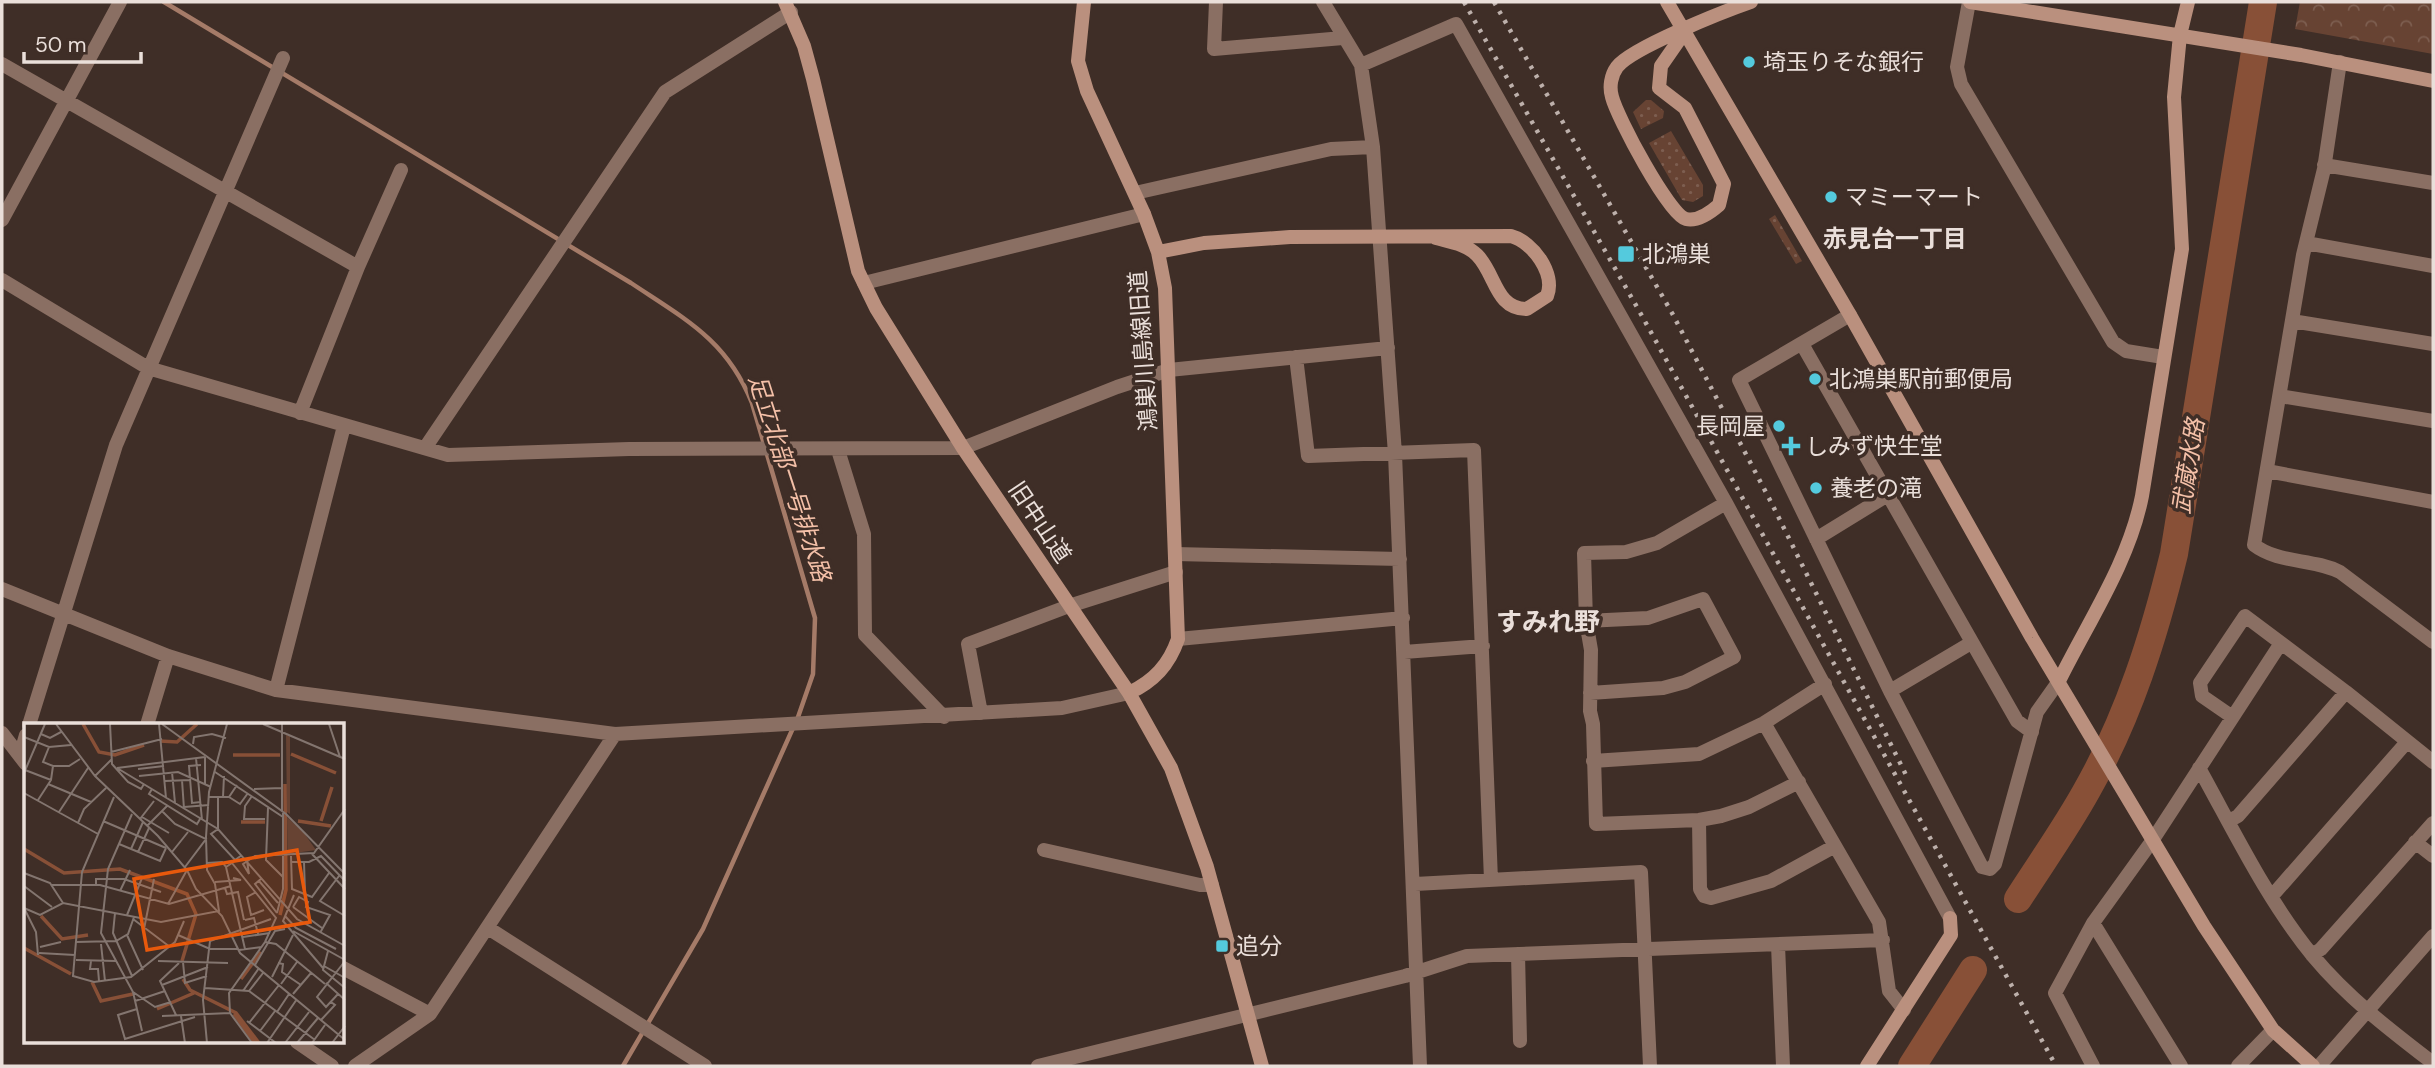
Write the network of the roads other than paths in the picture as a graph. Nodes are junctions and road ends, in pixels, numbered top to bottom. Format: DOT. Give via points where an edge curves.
graph roads {
  1 [pos="120,2"];
  2 [pos="1084,2"];
  3 [pos="1216,2"];
  4 [pos="1323,2"];
  5 [pos="1667,2"];
  6 [pos="1751,2"];
  7 [pos="1969,2"];
  8 [pos="2188,2"];
  9 [pos="788,7"];
  10 [pos="1686,30"];
  11 [pos="2180,35"];
  12 [pos="1343,38"];
  13 [pos="283,59"];
  14 [pos="2340,62"];
  15 [pos="2,64"];
  16 [pos="1361,65"];
  17 [pos="2433,81"];
  18 [pos="67,102"];
  19 [pos="1373,147"];
  20 [pos="2325,165"];
  21 [pos="401,170"];
  22 [pos="2433,183"];
  23 [pos="224,192"];
  24 [pos="1135,193"];
  25 [pos="1144,214"];
  26 [pos="2,220"];
  27 [pos="1379,238"];
  28 [pos="1436,239"];
  29 [pos="2306,243"];
  30 [pos="1158,252"];
  31 [pos="2433,265"];
  32 [pos="358,267"];
  33 [pos="2,280"];
  34 [pos="864,283"];
  35 [pos="1850,315"];
  36 [pos="2292,321"];
  37 [pos="1801,344"];
  38 [pos="2433,344"];
  39 [pos="1388,348"];
  40 [pos="1296,357"];
  41 [pos="2163,357"];
  42 [pos="148,368"];
  43 [pos="1169,370"];
  44 [pos="2280,396"];
  45 [pos="300,413"];
  46 [pos="2433,421"];
  47 [pos="344,426"];
  48 [pos="425,448"];
  49 [pos="963,448"];
  50 [pos="838,450"];
  51 [pos="1395,454"];
  52 [pos="2267,471"];
  53 [pos="1886,496"];
  54 [pos="2433,502"];
  55 [pos="1726,503"];
  56 [pos="1816,539"];
  57 [pos="1175,554"];
  58 [pos="1400,559"];
  59 [pos="1176,572"];
  60 [pos="2,589"];
  61 [pos="1069,606"];
  62 [pos="63,614"];
  63 [pos="1402,618"];
  64 [pos="1586,621"];
  65 [pos="1178,639"];
  66 [pos="2433,642"];
  67 [pos="1971,643"];
  68 [pos="2281,643"];
  69 [pos="1483,646"];
  70 [pos="1404,652"];
  71 [pos="168,656"];
  72 [pos="1825,684"];
  73 [pos="2062,686"];
  74 [pos="276,690"];
  75 [pos="1890,691"];
  76 [pos="2346,692"];
  77 [pos="1129,693"];
  78 [pos="1590,693"];
  79 [pos="981,713"];
  80 [pos="2231,716"];
  81 [pos="944,717"];
  82 [pos="30,723"];
  83 [pos="149,723"];
  84 [pos="1765,723"];
  85 [pos="2032,732"];
  86 [pos="615,734"];
  87 [pos="2406,743"];
  88 [pos="1593,761"];
  89 [pos="2433,762"];
  90 [pos="2199,768"];
  91 [pos="1800,782"];
  92 [pos="1699,820"];
  93 [pos="2229,821"];
  94 [pos="2433,822"];
  95 [pos="2152,841"];
  96 [pos="2416,842"];
  97 [pos="1835,845"];
  98 [pos="1044,850"];
  99 [pos="2433,856"];
  100 [pos="1491,880"];
  101 [pos="1212,884"];
  102 [pos="1415,884"];
  103 [pos="2272,896"];
  104 [pos="2093,923"];
  105 [pos="488,928"];
  106 [pos="2433,936"];
  107 [pos="1883,940"];
  108 [pos="1778,945"];
  109 [pos="1644,950"];
  110 [pos="1518,954"];
  111 [pos="2312,955"];
  112 [pos="345,969"];
  113 [pos="1417,971"];
  114 [pos="1904,1010"];
  115 [pos="2366,1011"];
  116 [pos="430,1014"];
  117 [pos="1248,1015"];
  118 [pos="2273,1030"];
  119 [pos="1520,1041"];
  120 [pos="300,1044"];
  121 [pos="2431,1056"];
  122 [pos="332,1066"];
  123 [pos="355,1066"];
  124 [pos="705,1066"];
  125 [pos="1038,1066"];
  126 [pos="1262,1066"];
  127 [pos="1420,1066"];
  128 [pos="1650,1066"];
  129 [pos="1783,1066"];
  130 [pos="1867,1066"];
  131 [pos="2093,1066"];
  132 [pos="2180,1066"];
  133 [pos="2238,1066"];
  134 [pos="2313,1066"];
  135 [pos="2319,1066"];
  1 -- 18 [label="street"];
  2 -- 24 [label="street, 鴻巣川島線旧道" via="1078,61 1087,91"];
  3 -- 12 [label="street" via="1214,49"];
  4 -- 12 [label="street"];
  5 -- 10 [label="street"];
  6 -- 10 [label="street"];
  7 -- 11 [label="street"];
  7 -- 41 [label="street" via="1957,67 1961,84 2113,342 2126,351"];
  8 -- 11 [label="street"];
  9 -- 34 [label="street, 旧中山道" via="813,79"];
  9 -- 48 [label="street" via="665,92"];
  10 -- 10 [label="street" via="1661,66 1659,88 1685,108 1724,184 1719,205 1695,219 1686,219 1670,208 1618,114 1611,87 1622,61"];
  10 -- 35 [label="street"];
  11 -- 14 [label="street"];
  11 -- 41 [label="street" via="2174,97 2182,249"];
  12 -- 16 [label="street"];
  13 -- 23 [label="street"];
  14 -- 17 [label="street"];
  14 -- 20 [label="street"];
  15 -- 18 [label="street"];
  16 -- 19 [label="street"];
  16 -- 55 [label="street" via="1456,24"];
  18 -- 23 [label="street"];
  18 -- 26 [label="street"];
  19 -- 24 [label="street" via="1331,149"];
  19 -- 27 [label="street"];
  20 -- 22 [label="street"];
  20 -- 29 [label="street"];
  21 -- 32 [label="street"];
  23 -- 32 [label="street"];
  23 -- 42 [label="street"];
  24 -- 25 [label="street, 鴻巣川島線旧道"];
  25 -- 30 [label="street, 鴻巣川島線旧道"];
  25 -- 34 [label="street"];
  27 -- 28 [label="street"];
  27 -- 30 [label="street" via="1248,239"];
  27 -- 39 [label="street"];
  28 -- 28 [label="street" via="1518,238 1532,249 1549,277 1548,296 1527,309 1511,306 1476,254 1465,246"];
  29 -- 31 [label="street"];
  29 -- 36 [label="street"];
  30 -- 43 [label="street, 鴻巣川島線旧道" via="1165,288"];
  32 -- 45 [label="street"];
  33 -- 42 [label="street"];
  34 -- 49 [label="street, 旧中山道"];
  35 -- 37 [label="street"];
  35 -- 73 [label="street"];
  36 -- 38 [label="street"];
  36 -- 44 [label="street"];
  37 -- 53 [label="street"];
  37 -- 56 [label="street" via="1739,380"];
  39 -- 40 [label="street"];
  39 -- 51 [label="street"];
  40 -- 43 [label="street"];
  40 -- 51 [label="street" via="1308,456"];
  41 -- 73 [label="street" via="2137,522"];
  42 -- 45 [label="street"];
  42 -- 62 [label="street" via="116,445"];
  43 -- 49 [label="street"];
  43 -- 57 [label="street, 鴻巣川島線旧道"];
  44 -- 46 [label="street"];
  44 -- 52 [label="street"];
  45 -- 47 [label="street"];
  47 -- 48 [label="street"];
  47 -- 74 [label="street"];
  48 -- 50 [label="street" via="449,455 629,449"];
  49 -- 50 [label="street"];
  49 -- 61 [label="street, 旧中山道"];
  50 -- 81 [label="street" via="864,534 865,635"];
  51 -- 58 [label="street"];
  51 -- 69 [label="street" via="1474,450"];
  52 -- 54 [label="street"];
  52 -- 66 [label="street" via="2254,545 2268,556 2324,564 2340,572"];
  53 -- 56 [label="street"];
  53 -- 67 [label="street"];
  55 -- 64 [label="street" via="1657,543 1626,552 1584,553"];
  55 -- 72 [label="street"];
  56 -- 75 [label="street"];
  57 -- 58 [label="street"];
  57 -- 59 [label="street, 鴻巣川島線旧道"];
  58 -- 63 [label="street"];
  59 -- 61 [label="street"];
  59 -- 65 [label="street, 鴻巣川島線旧道"];
  60 -- 62 [label="street"];
  61 -- 77 [label="street, 旧中山道"];
  61 -- 79 [label="street" via="968,644"];
  62 -- 71 [label="street"];
  62 -- 82 [label="street"];
  63 -- 65 [label="street"];
  63 -- 70 [label="street"];
  64 -- 78 [label="street"];
  64 -- 78 [label="street" via="1648,618 1703,599 1734,657 1663,688"];
  65 -- 77 [label="street, 鴻巣川島線旧道" via="1162,670"];
  67 -- 75 [label="street"];
  67 -- 85 [label="street" via="2017,721"];
  68 -- 76 [label="street"];
  68 -- 80 [label="street"];
  68 -- 80 [label="street" via="2245,616 2200,683 2202,696"];
  69 -- 70 [label="street"];
  69 -- 100 [label="street"];
  70 -- 102 [label="street"];
  71 -- 74 [label="street"];
  71 -- 83 [label="street"];
  72 -- 84 [label="street"];
  72 -- 114 [label="street" via="1950,918 1951,935"];
  73 -- 85 [label="street" via="2038,712"];
  73 -- 95 [label="street"];
  74 -- 86 [label="street"];
  75 -- 85 [label="street" via="1982,867 1990,869 1995,864"];
  76 -- 87 [label="street"];
  76 -- 93 [label="street"];
  77 -- 79 [label="street" via="1062,708"];
  77 -- 101 [label="street, 旧中山道" via="1171,768"];
  78 -- 88 [label="street"];
  79 -- 81 [label="street"];
  80 -- 90 [label="street"];
  81 -- 86 [label="street"];
  84 -- 88 [label="street" via="1690,756"];
  84 -- 91 [label="street"];
  86 -- 105 [label="street"];
  87 -- 89 [label="street"];
  87 -- 103 [label="street"];
  88 -- 92 [label="street" via="1596,824"];
  90 -- 93 [label="street"];
  90 -- 95 [label="street"];
  91 -- 92 [label="street" via="1749,807"];
  91 -- 97 [label="street"];
  92 -- 97 [label="street" via="1700,889 1711,898 1764,884"];
  93 -- 103 [label="street"];
  94 -- 96 [label="street"];
  95 -- 104 [label="street"];
  95 -- 118 [label="street"];
  96 -- 99 [label="street"];
  96 -- 111 [label="street"];
  97 -- 107 [label="street" via="1879,922"];
  98 -- 101 [label="street"];
  100 -- 102 [label="street"];
  100 -- 109 [label="street" via="1641,872"];
  101 -- 117 [label="street, 旧中山道"];
  102 -- 113 [label="street"];
  103 -- 111 [label="street"];
  104 -- 131 [label="street" via="2055,993"];
  104 -- 132 [label="street"];
  105 -- 116 [label="street"];
  105 -- 124 [label="street"];
  106 -- 115 [label="street"];
  107 -- 108 [label="street"];
  107 -- 114 [label="street" via="1889,991"];
  108 -- 109 [label="street"];
  108 -- 129 [label="street"];
  109 -- 110 [label="street"];
  109 -- 128 [label="street"];
  110 -- 113 [label="street" via="1466,956"];
  110 -- 119 [label="street"];
  111 -- 115 [label="street"];
  112 -- 116 [label="street"];
  113 -- 117 [label="street"];
  113 -- 127 [label="street"];
  114 -- 130 [label="street"];
  115 -- 121 [label="street"];
  115 -- 135 [label="street"];
  116 -- 123 [label="street"];
  117 -- 125 [label="street"];
  117 -- 126 [label="street, 旧中山道"];
  118 -- 133 [label="street"];
  118 -- 134 [label="street"];
  120 -- 122 [label="street"];
}
